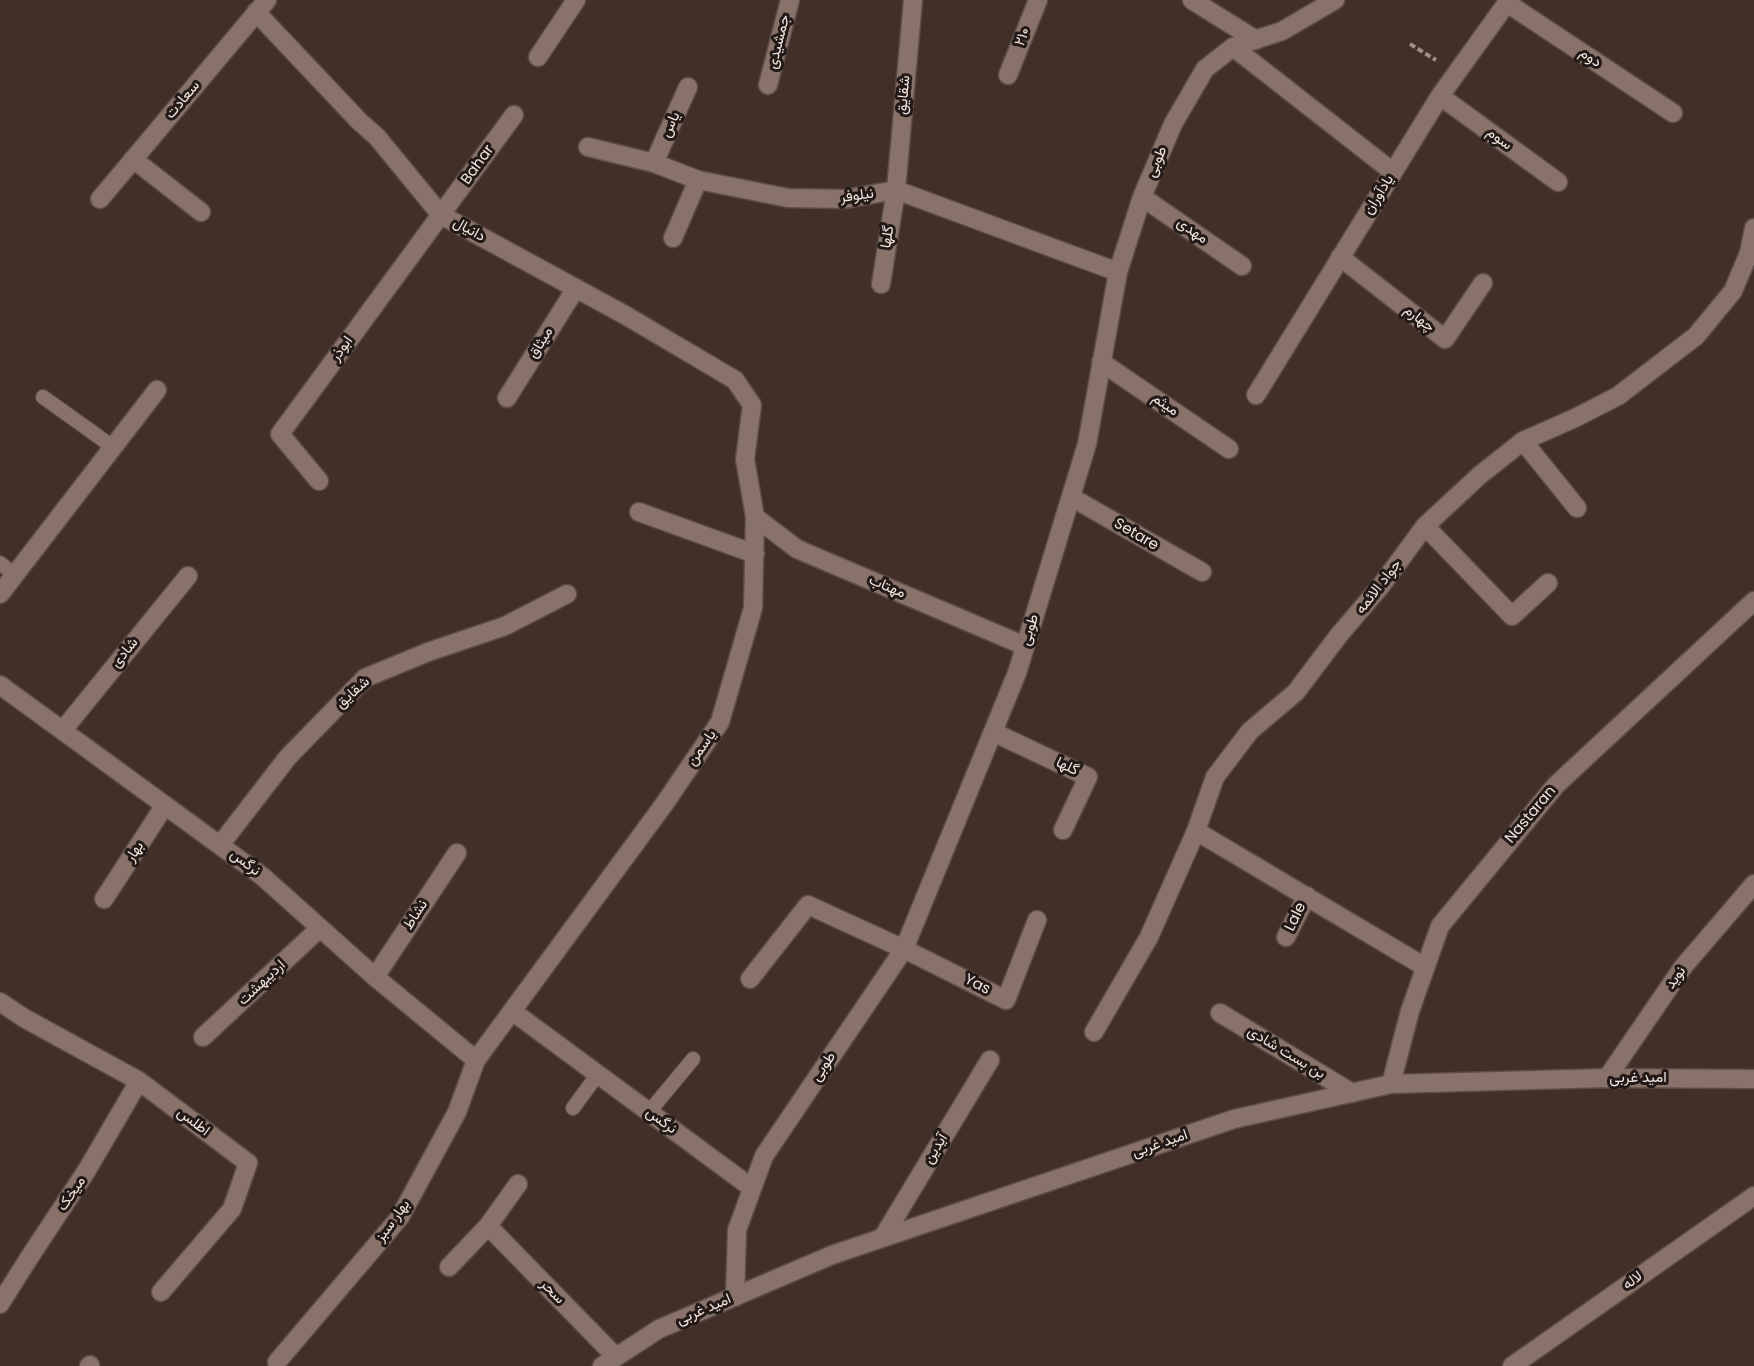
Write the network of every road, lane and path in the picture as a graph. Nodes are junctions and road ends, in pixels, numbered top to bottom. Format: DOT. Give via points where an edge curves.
graph roads {
  1 [pos="576,0"];
  2 [pos="790,0"];
  3 [pos="913,0"];
  4 [pos="1038,0"];
  5 [pos="1192,0"];
  6 [pos="1335,0"];
  7 [pos="1508,1"];
  8 [pos="261,6"];
  9 [pos="1256,40"];
  10 [pos="1233,47"];
  11 [pos="538,57"];
  12 [pos="1008,75"];
  13 [pos="768,84"];
  14 [pos="688,87"];
  15 [pos="1440,96"];
  16 [pos="1673,113"];
  17 [pos="514,115"];
  18 [pos="588,147"];
  19 [pos="134,159"];
  20 [pos="654,163"];
  21 [pos="1393,172"];
  22 [pos="698,180"];
  23 [pos="1558,182"];
  24 [pos="896,190"];
  25 [pos="1142,196"];
  26 [pos="100,199"];
  27 [pos="201,212"];
  28 [pos="441,215"];
  29 [pos="1754,228"];
  30 [pos="673,238"];
  31 [pos="1340,257"];
  32 [pos="1242,267"];
  33 [pos="1118,272"];
  34 [pos="1483,283"];
  35 [pos="881,284"];
  36 [pos="576,288"];
  37 [pos="1101,362"];
  38 [pos="735,380"];
  39 [pos="157,390"];
  40 [pos="1256,395"];
  41 [pos="44,397"];
  42 [pos="507,398"];
  43 [pos="1523,441"];
  44 [pos="113,447"];
  45 [pos="1229,449"];
  46 [pos="319,481"];
  47 [pos="1071,497"];
  48 [pos="1577,508"];
  49 [pos="639,512"];
  50 [pos="756,517"];
  51 [pos="1425,526"];
  52 [pos="755,554"];
  53 [pos="0,563"];
  54 [pos="1202,572"];
  55 [pos="15,575"];
  56 [pos="188,576"];
  57 [pos="1548,583"];
  58 [pos="0,594"];
  59 [pos="567,594"];
  60 [pos="1754,601"];
  61 [pos="1025,646"];
  62 [pos="0,685"];
  63 [pos="63,730"];
  64 [pos="993,732"];
  65 [pos="165,805"];
  66 [pos="1062,830"];
  67 [pos="1196,831"];
  68 [pos="220,845"];
  69 [pos="457,853"];
  70 [pos="1754,884"];
  71 [pos="1306,896"];
  72 [pos="104,899"];
  73 [pos="1037,920"];
  74 [pos="320,928"];
  75 [pos="1286,937"];
  76 [pos="904,949"];
  77 [pos="1425,967"];
  78 [pos="375,977"];
  79 [pos="750,979"];
  80 [pos="0,1002"];
  81 [pos="512,1011"];
  82 [pos="1220,1013"];
  83 [pos="1094,1032"];
  84 [pos="203,1037"];
  85 [pos="693,1059"];
  86 [pos="476,1060"];
  87 [pos="990,1060"];
  88 [pos="598,1074"];
  89 [pos="1607,1078"];
  90 [pos="1754,1078"];
  91 [pos="139,1082"];
  92 [pos="1391,1084"];
  93 [pos="1352,1093"];
  94 [pos="573,1108"];
  95 [pos="650,1112"];
  96 [pos="518,1184"];
  97 [pos="752,1188"];
  98 [pos="1754,1196"];
  99 [pos="488,1226"];
  100 [pos="883,1237"];
  101 [pos="449,1267"];
  102 [pos="161,1292"];
  103 [pos="735,1297"];
  104 [pos="0,1304"];
  105 [pos="278,1362"];
  106 [pos="609,1362"];
  107 [pos="1512,1366"];
  1 -- 11 [label="street"];
  2 -- 13 [label="street, جمشیدی"];
  3 -- 24 [label="street, شقایق"];
  4 -- 12 [label="street, ۲۱۰"];
  5 -- 9 [label="street"];
  6 -- 9 [label="street, طوبی" via="1282,31"];
  7 -- 15 [label="street, یادآوران"];
  7 -- 16 [label="street, دوم"];
  8 -- 19 [label="street, سعادت"];
  8 -- 28 [label="street, دانیال"];
  9 -- 10 [label="street, طوبی"];
  10 -- 21 [label="street"];
  10 -- 25 [label="street, طوبی" via="1205,69 1173,124"];
  14 -- 20 [label="street, یاس"];
  15 -- 21 [label="street, یادآوران"];
  15 -- 23 [label="street, سوم"];
  17 -- 28 [label="street, Bahar"];
  18 -- 20 [label="street, نیلوفر"];
  19 -- 26 [label="street, سعادت"];
  19 -- 27 [label="street"];
  20 -- 22 [label="street, نیلوفر"];
  21 -- 31 [label="street, یادآوران"];
  22 -- 24 [label="street, نیلوفر" via="788,198 845,200"];
  22 -- 30 [label="street"];
  24 -- 33 [label="street, نیلوفر"];
  24 -- 35 [label="street, گلها"];
  25 -- 32 [label="street, مهدی"];
  25 -- 33 [label="street, طوبی"];
  28 -- 36 [label="street, دانیال"];
  28 -- 46 [label="street, ابوذر" via="280,434"];
  29 -- 43 [label="street, جواد الائمه" via="1749,253 1733,291 1696,336 1618,396"];
  31 -- 34 [label="street, چهارم" via="1444,339"];
  31 -- 40 [label="street, یادآوران"];
  33 -- 37 [label="street, طوبی"];
  36 -- 38 [label="street, دانیال"];
  36 -- 42 [label="street, میثاق"];
  37 -- 45 [label="street, میثم"];
  37 -- 47 [label="street, طوبی" via="1087,444"];
  38 -- 50 [label="street, یاسمن" via="752,405 745,459"];
  39 -- 44 [label="street"];
  41 -- 44 [label="lane"];
  43 -- 48 [label="street"];
  43 -- 51 [label="street, جواد الائمه"];
  44 -- 55 [label="street"];
  47 -- 54 [label="street, Setare"];
  47 -- 61 [label="street, طوبی"];
  49 -- 52 [label="street"];
  50 -- 52 [label="street, یاسمن"];
  50 -- 61 [label="street, مهتاب" via="797,549"];
  51 -- 57 [label="street" via="1512,616"];
  51 -- 67 [label="street, جواد الائمه" via="1296,692 1250,731 1215,777"];
  52 -- 81 [label="street, یاسمن" via="753,608 720,722"];
  53 -- 55 [label="lane"];
  55 -- 58 [label="street"];
  56 -- 63 [label="street, شادی"];
  59 -- 68 [label="street, شقایق" via="504,626 365,678 288,757"];
  60 -- 77 [label="street, Nastaran" via="1556,785 1440,926"];
  61 -- 64 [label="street, طوبی"];
  62 -- 63 [label="street, نرگس"];
  63 -- 65 [label="street, نرگس"];
  64 -- 66 [label="street, گلها" via="1088,777"];
  64 -- 76 [label="street, طوبی"];
  65 -- 68 [label="street, نرگس"];
  65 -- 72 [label="street, بهار"];
  67 -- 71 [label="street"];
  67 -- 83 [label="street, جواد الائمه" via="1149,937"];
  68 -- 74 [label="street, نرگس"];
  69 -- 78 [label="street, نشاط"];
  70 -- 89 [label="street, نوید" via="1683,967"];
  71 -- 75 [label="street, Lale"];
  71 -- 77 [label="street"];
  73 -- 76 [label="street, Yas" via="1006,1000"];
  74 -- 78 [label="street, نرگس"];
  74 -- 84 [label="street, اردیبهشت"];
  76 -- 79 [label="street" via="808,905"];
  76 -- 97 [label="street, طوبی" via="764,1156"];
  77 -- 92 [label="street, Nastaran"];
  78 -- 86 [label="street, نرگس"];
  80 -- 91 [label="street, اطلس"];
  81 -- 86 [label="street, یاسمن"];
  81 -- 88 [label="street, نرگس"];
  82 -- 93 [label="street, بن بست شادی"];
  85 -- 95 [label="lane"];
  86 -- 105 [label="street, بهار سبز" via="457,1112 400,1216"];
  87 -- 100 [label="street, آیدین"];
  88 -- 94 [label="lane"];
  88 -- 95 [label="street, نرگس"];
  89 -- 90 [label="street, امید غربی"];
  89 -- 92 [label="street, امید غربی"];
  91 -- 102 [label="street, اطلس" via="248,1163 232,1209"];
  91 -- 104 [label="street, میخک"];
  92 -- 93 [label="street, امید غربی"];
  93 -- 100 [label="street, امید غربی" via="1234,1119"];
  95 -- 97 [label="street, نرگس"];
  96 -- 99 [label="street"];
  97 -- 103 [label="street, طوبی" via="737,1230"];
  98 -- 107 [label="street, لاله"];
  99 -- 101 [label="street"];
  99 -- 106 [label="street, سحر"];
  100 -- 103 [label="street, امید غربی"];
  103 -- 106 [label="street, امید غربی" via="659,1329"];
}
